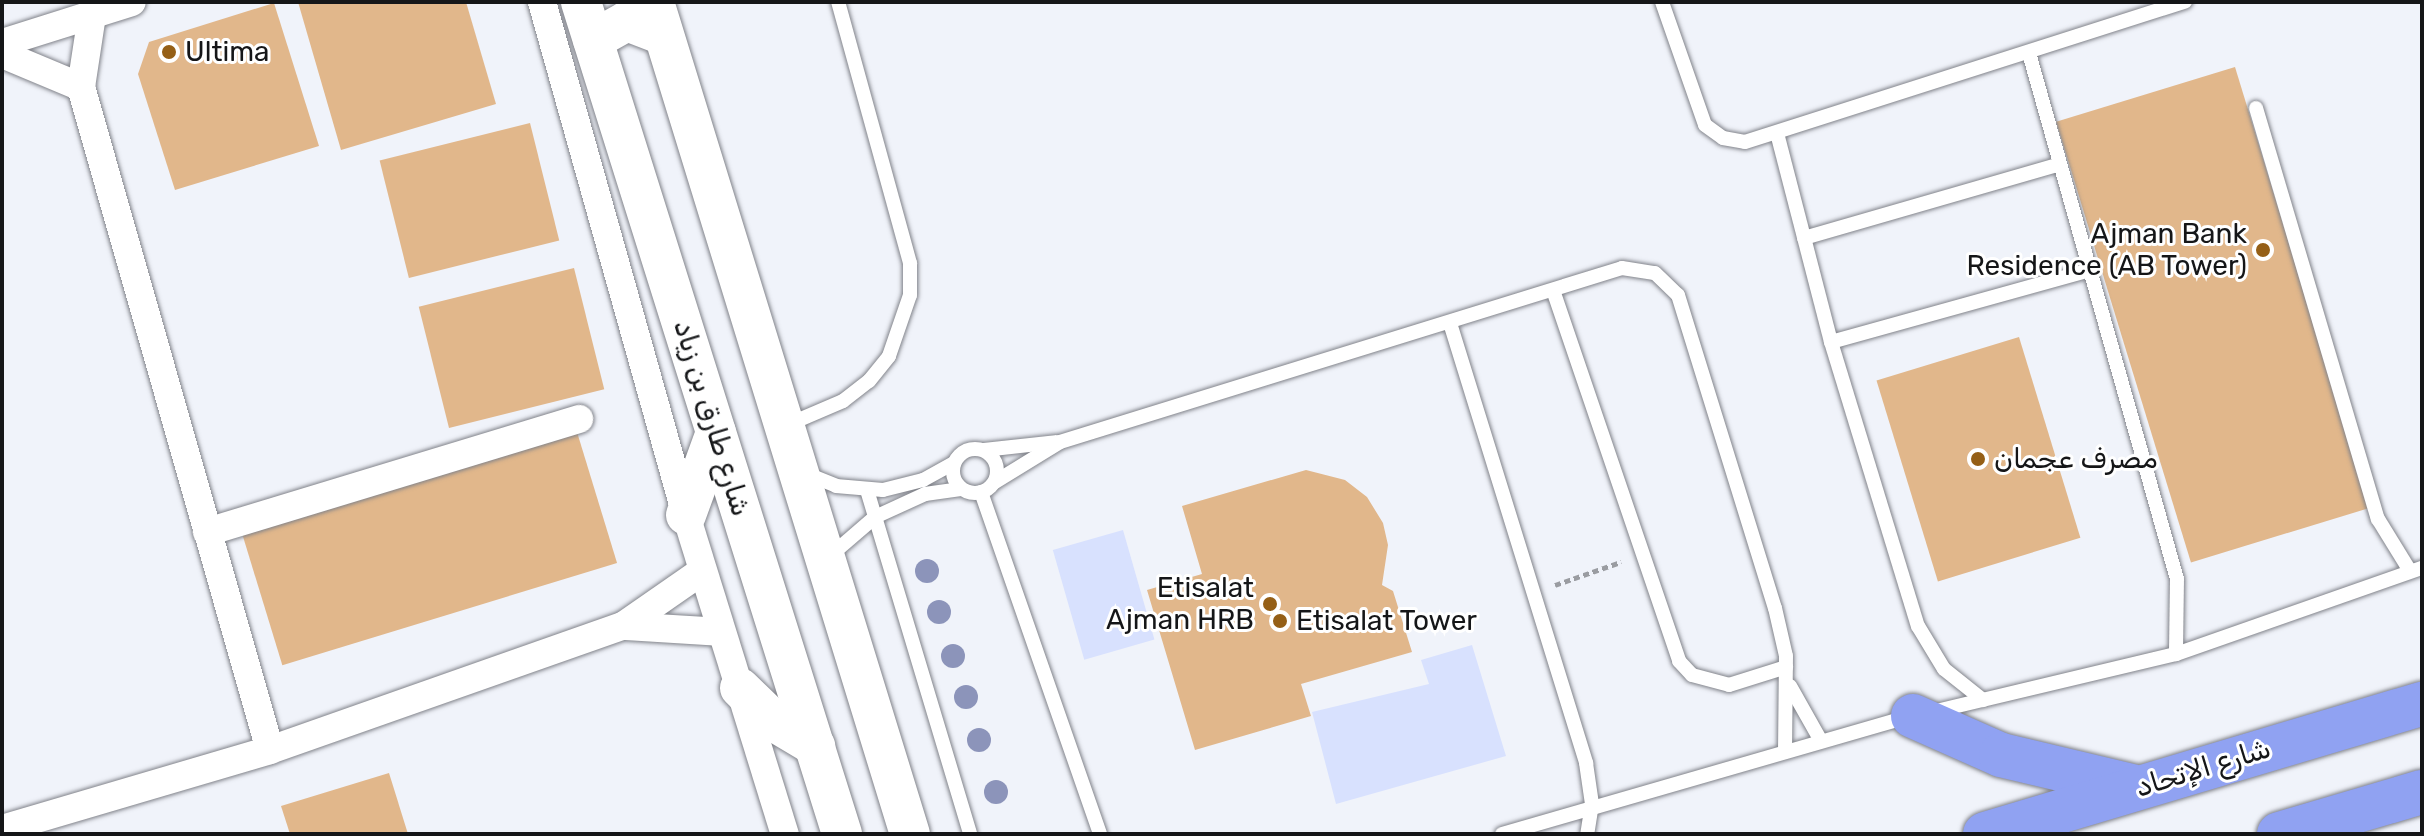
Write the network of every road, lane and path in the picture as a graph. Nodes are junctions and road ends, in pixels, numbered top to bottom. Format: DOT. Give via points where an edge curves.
graph roads {
  1 [pos="132,2"];
  2 [pos="542,2"];
  3 [pos="581,2"];
  4 [pos="838,2"];
  5 [pos="1662,2"];
  6 [pos="2185,2"];
  7 [pos="93,8"];
  8 [pos="658,18"];
  9 [pos="593,40"];
  10 [pos="2,43"];
  11 [pos="2029,53"];
  12 [pos="2,54"];
  13 [pos="81,87"];
  14 [pos="2256,108"];
  15 [pos="1777,133"];
  16 [pos="2060,164"];
  17 [pos="1804,238"];
  18 [pos="2091,270"];
  19 [pos="1554,293"];
  20 [pos="1450,323"];
  21 [pos="1831,342"];
  22 [pos="579,419"];
  23 [pos="783,427"];
  24 [pos="716,432"];
  25 [pos="1060,442"];
  26 [pos="984,450"];
  27 [pos="954,463"];
  28 [pos="794,466"];
  29 [pos="995,482"];
  30 [pos="961,489"];
  31 [pos="867,490"];
  32 [pos="981,492"];
  33 [pos="686,515"];
  34 [pos="875,517"];
  35 [pos="207,532"];
  36 [pos="1643,555"];
  37 [pos="825,562"];
  38 [pos="2416,570"];
  39 [pos="702,571"];
  40 [pos="1535,591"];
  41 [pos="623,626"];
  42 [pos="721,632"];
  43 [pos="2176,654"];
  44 [pos="1787,673"];
  45 [pos="740,688"];
  46 [pos="1983,700"];
  47 [pos="2422,704"];
  48 [pos="1913,716"];
  49 [pos="1821,741"];
  50 [pos="815,746"];
  51 [pos="270,750"];
  52 [pos="1785,751"];
  53 [pos="2138,788"];
  54 [pos="2422,792"];
  55 [pos="1592,804"];
  56 [pos="13,829"];
  57 [pos="785,834"];
  58 [pos="842,834"];
  59 [pos="910,834"];
  60 [pos="970,834"];
  61 [pos="1100,834"];
  62 [pos="1502,834"];
  63 [pos="1587,834"];
  64 [pos="1985,834"];
  65 [pos="2279,834"];
  1 -- 7 [label="street"];
  2 -- 33 [label="street"];
  3 -- 9 [label="main road, شارع طارق بن زياد"];
  4 -- 23 [label="lane" via="907,252 910,295 889,356 869,381 843,401"];
  5 -- 15 [label="lane" via="1705,125 1723,138 1745,142"];
  6 -- 11 [label="lane"];
  7 -- 10 [label="street"];
  7 -- 13 [label="street"];
  8 -- 9 [label="main road" via="627,21"];
  8 -- 23 [label="main road"];
  9 -- 24 [label="main road, شارع طارق بن زياد"];
  11 -- 15 [label="lane"];
  11 -- 16 [label="lane"];
  12 -- 13 [label="street"];
  13 -- 35 [label="street"];
  14 -- 38 [label="lane" via="2378,519"];
  15 -- 17 [label="lane"];
  16 -- 17 [label="lane"];
  16 -- 18 [label="lane"];
  17 -- 21 [label="lane"];
  18 -- 21 [label="lane"];
  18 -- 43 [label="lane" via="2177,579"];
  19 -- 20 [label="lane"];
  19 -- 36 [label="lane"];
  19 -- 44 [label="lane" via="1639,268 1669,282 1678,295 1775,608"];
  20 -- 25 [label="lane"];
  20 -- 40 [label="lane"];
  21 -- 46 [label="lane" via="1918,626 1944,669"];
  22 -- 35 [label="street"];
  23 -- 28 [label="main road"];
  24 -- 33 [label="main road"];
  24 -- 50 [label="main road, شارع طارق بن زياد"];
  25 -- 26 [label="lane"];
  25 -- 29 [label="lane"];
  26 -- 27 [label="lane" via="963,451"];
  26 -- 29 [label="lane" via="995,460"];
  27 -- 30 [label="lane"];
  27 -- 31 [label="lane" via="923,480"];
  28 -- 31 [label="lane" via="836,486"];
  28 -- 37 [label="main road"];
  29 -- 32 [label="lane"];
  30 -- 32 [label="lane"];
  30 -- 34 [label="lane" via="925,494"];
  31 -- 34 [label="lane"];
  32 -- 61 [label="lane"];
  33 -- 39 [label="street"];
  34 -- 37 [label="lane"];
  34 -- 60 [label="lane"];
  35 -- 51 [label="street"];
  36 -- 40 [label="path"];
  36 -- 44 [label="lane" via="1679,661 1692,675 1729,685"];
  37 -- 59 [label="main road"];
  38 -- 43 [label="lane"];
  39 -- 41 [label="street"];
  39 -- 42 [label="street"];
  40 -- 55 [label="lane"];
  41 -- 42 [label="street"];
  41 -- 51 [label="street"];
  42 -- 45 [label="street"];
  43 -- 46 [label="lane"];
  44 -- 49 [label="lane"];
  44 -- 52 [label="lane"];
  45 -- 50 [label="main road" via="775,722"];
  45 -- 57 [label="street"];
  46 -- 48 [label="lane"];
  47 -- 53 [label="highway, شارع الإتحاد"];
  48 -- 49 [label="lane"];
  48 -- 53 [label="highway" via="2001,755"];
  49 -- 52 [label="lane"];
  50 -- 58 [label="main road, شارع طارق بن زياد"];
  51 -- 56 [label="street"];
  52 -- 55 [label="lane"];
  53 -- 64 [label="highway, شارع الإتحاد"];
  54 -- 65 [label="highway"];
  55 -- 62 [label="lane"];
  55 -- 63 [label="lane"];
}
